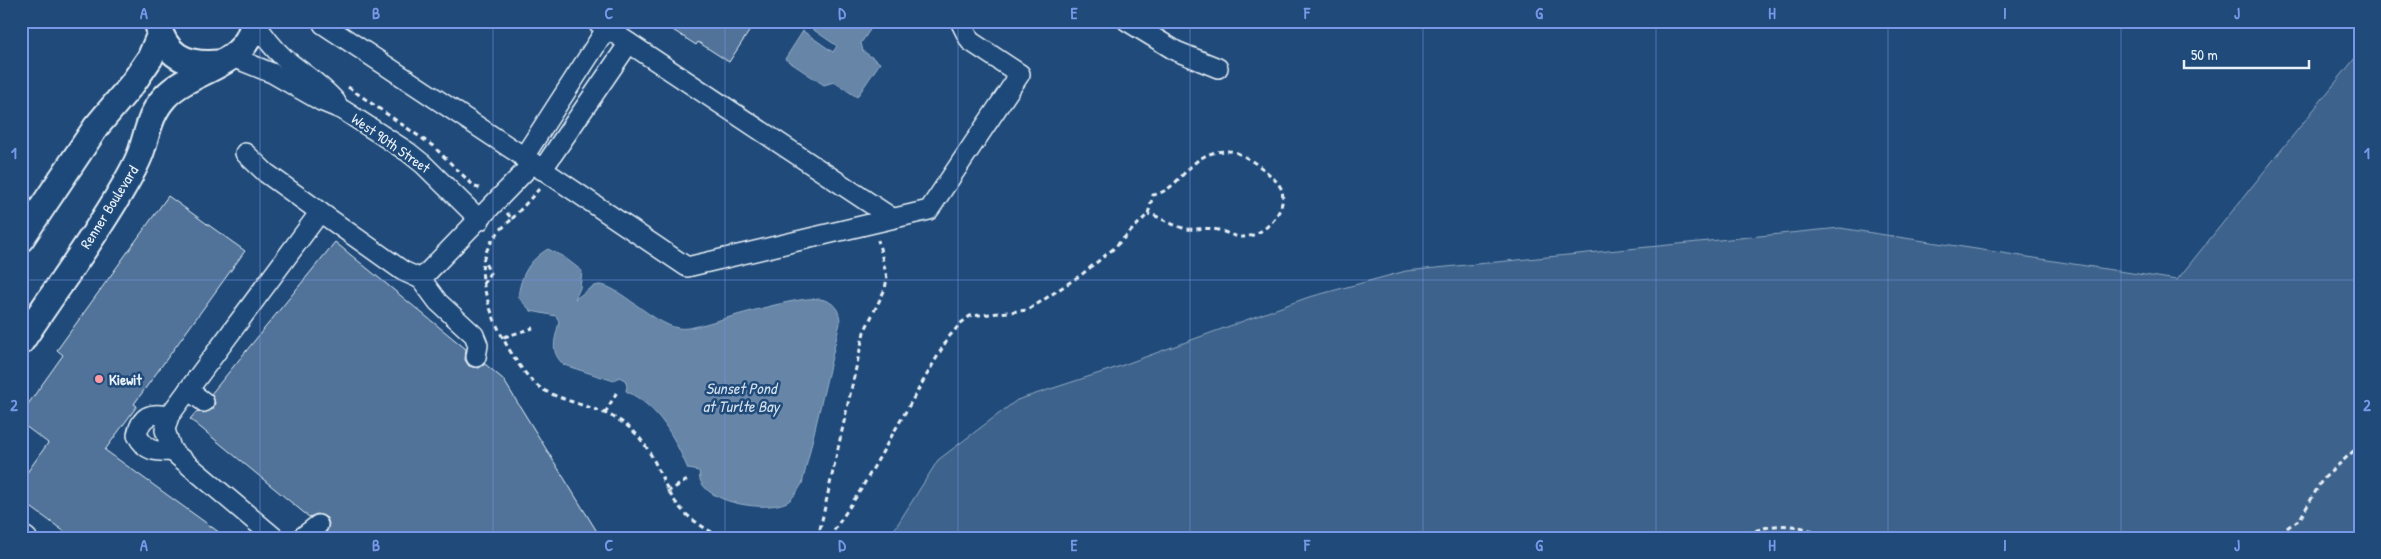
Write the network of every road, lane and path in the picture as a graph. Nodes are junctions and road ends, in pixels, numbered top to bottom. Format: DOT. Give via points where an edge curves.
graph roads {
  1 [pos="254,21"];
  2 [pos="324,21"];
  3 [pos="960,21"];
  4 [pos="1127,21"];
  5 [pos="601,25"];
  6 [pos="158,27"];
  7 [pos="629,43"];
  8 [pos="226,60"];
  9 [pos="1218,68"];
  10 [pos="347,86"];
  11 [pos="343,110"];
  12 [pos="245,153"];
  13 [pos="536,168"];
  14 [pos="488,188"];
  15 [pos="504,210"];
  16 [pos="320,212"];
  17 [pos="1148,214"];
  18 [pos="512,219"];
  19 [pos="480,220"];
  20 [pos="884,220"];
  21 [pos="21,240"];
  22 [pos="484,261"];
  23 [pos="421,279"];
  24 [pos="483,284"];
  25 [pos="533,328"];
  26 [pos="504,337"];
  27 [pos="21,342"];
  28 [pos="476,357"];
  29 [pos="188,390"];
  30 [pos="618,390"];
  31 [pos="204,402"];
  32 [pos="606,413"];
  33 [pos="169,416"];
  34 [pos="2360,445"];
  35 [pos="172,451"];
  36 [pos="689,479"];
  37 [pos="667,492"];
  38 [pos="318,524"];
  39 [pos="21,534"];
  40 [pos="27,538"];
  41 [pos="275,538"];
  42 [pos="301,538"];
  43 [pos="730,538"];
  44 [pos="818,538"];
  45 [pos="829,538"];
  46 [pos="1739,538"];
  47 [pos="1826,538"];
  48 [pos="2272,538"];
  1 -- 8 [label="main road" via="249,38"];
  1 -- 11 [label="street, West 90th Street" via="283,57 326,91"];
  2 -- 13 [label="street" via="322,24"];
  3 -- 20 [label="street" via="970,41 1020,74 928,210"];
  4 -- 9 [label="street" via="1176,51"];
  5 -- 7 [label="street"];
  5 -- 13 [label="street"];
  6 -- 8 [label="main road" via="174,54 184,60 200,65"];
  6 -- 21 [label="main road" via="150,58 96,127"];
  7 -- 13 [label="street"];
  7 -- 20 [label="street"];
  8 -- 11 [label="street, West 90th Street" via="272,73"];
  8 -- 27 [label="main road, Renner Boulevard" via="187,79 162,100 149,123 142,149 123,188"];
  10 -- 14 [label="path" via="433,146 475,187 480,190"];
  11 -- 19 [label="street, West 90th Street" via="423,164"];
  12 -- 16 [label="street"];
  13 -- 18 [label="path" via="536,195"];
  13 -- 19 [label="street"];
  13 -- 20 [label="street" via="687,267"];
  15 -- 18 [label="path"];
  16 -- 23 [label="street" via="403,272"];
  16 -- 29 [label="street"];
  17 -- 17 [label="path" via="1153,195 1166,191 1194,161 1216,153 1239,153 1282,188 1279,211 1271,224 1254,236 1240,237 1212,229 1182,228"];
  17 -- 45 [label="path" via="1099,261 1034,306 1019,311 970,316 954,329"];
  18 -- 22 [label="path" via="492,240"];
  19 -- 23 [label="street"];
  20 -- 44 [label="path" via="886,283 864,332"];
  22 -- 24 [label="path"];
  22 -- 24 [label="path" via="490,273"];
  23 -- 28 [label="street" via="438,302 474,334 478,345"];
  24 -- 26 [label="path"];
  25 -- 26 [label="path"];
  26 -- 32 [label="path" via="523,372 541,388 565,401"];
  29 -- 31 [label="street"];
  29 -- 33 [label="street"];
  30 -- 32 [label="path"];
  32 -- 37 [label="path" via="621,420 637,435 650,453"];
  33 -- 35 [label="street" via="165,430"];
  33 -- 35 [label="street" via="146,416 139,424 137,435 142,446 153,452"];
  34 -- 48 [label="path" via="2322,480 2300,519"];
  35 -- 41 [label="street"];
  36 -- 37 [label="path"];
  37 -- 43 [label="path" via="688,518 716,535"];
  38 -- 42 [label="street"];
  39 -- 40 [label="street"];
  46 -- 47 [label="path" via="1755,530 1788,524"];
}
